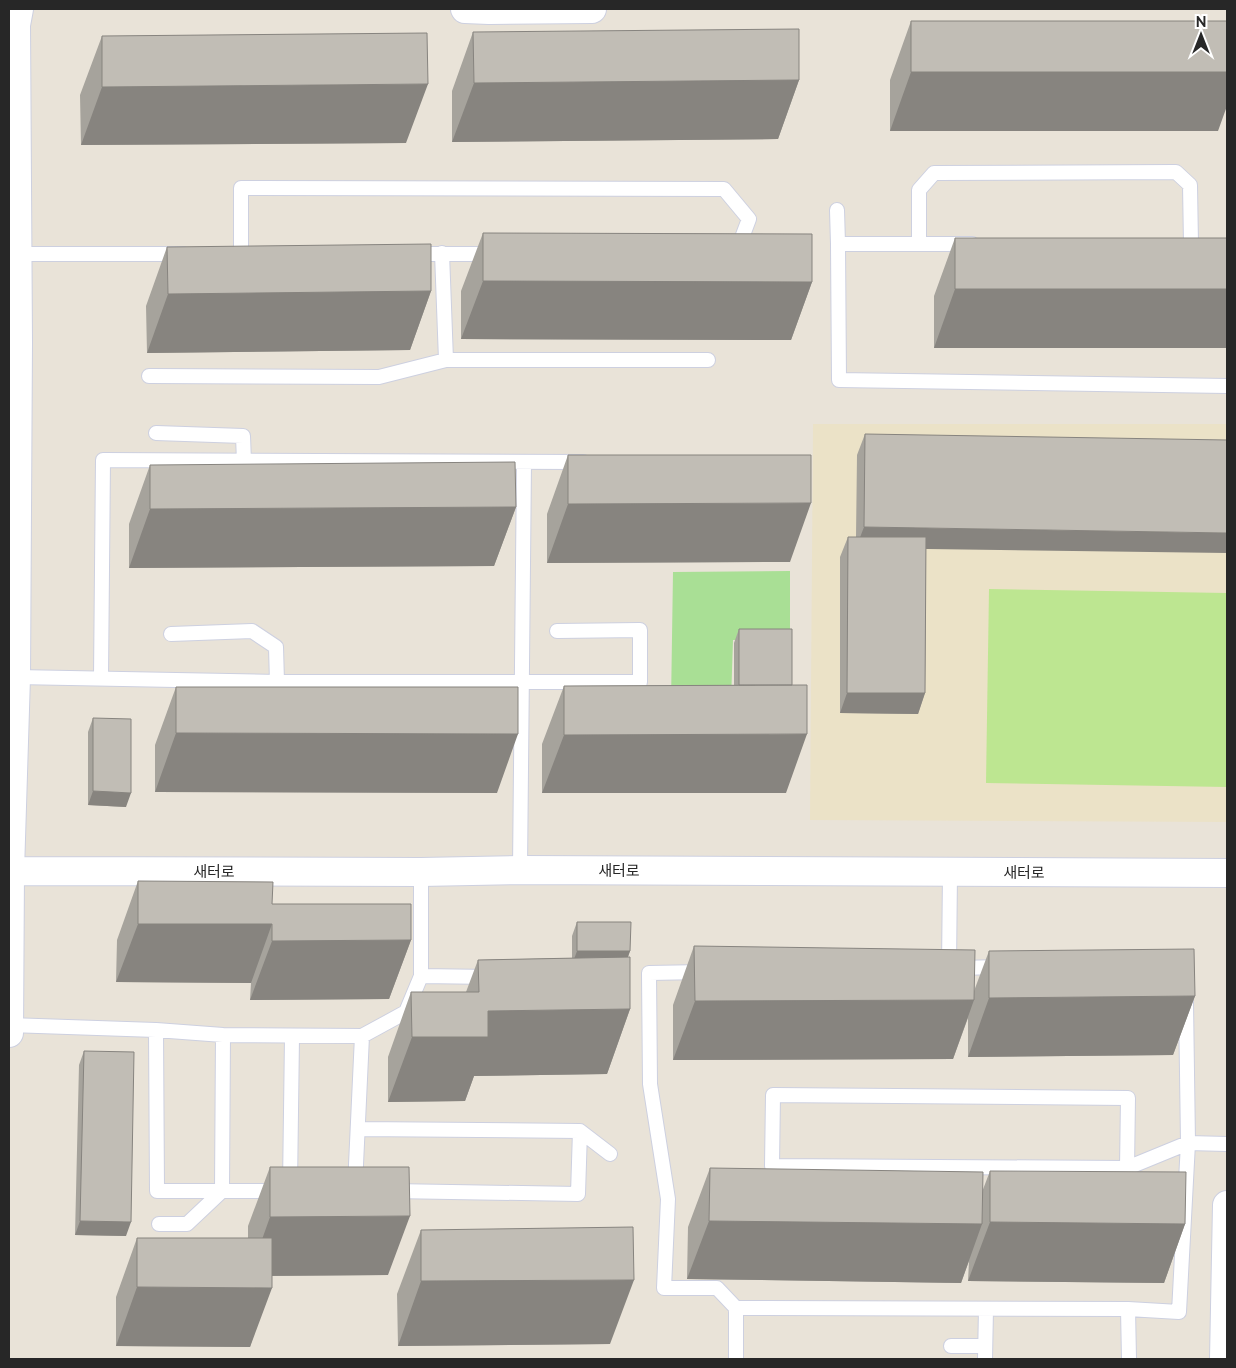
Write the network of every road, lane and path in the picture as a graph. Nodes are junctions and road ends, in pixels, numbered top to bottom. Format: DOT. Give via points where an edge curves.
graph roads {
  1 [pos="465,9"];
  2 [pos="592,9"];
  3 [pos="14,19"];
  4 [pos="837,210"];
  5 [pos="838,244"];
  6 [pos="919,244"];
  7 [pos="987,244"];
  8 [pos="1191,244"];
  9 [pos="16,254"];
  10 [pos="192,254"];
  11 [pos="241,254"];
  12 [pos="394,254"];
  13 [pos="442,254"];
  14 [pos="511,254"];
  15 [pos="754,254"];
  16 [pos="13,342"];
  17 [pos="446,360"];
  18 [pos="708,360"];
  19 [pos="149,376"];
  20 [pos="1227,386"];
  21 [pos="156,433"];
  22 [pos="244,462"];
  23 [pos="524,462"];
  24 [pos="593,462"];
  25 [pos="557,631"];
  26 [pos="171,634"];
  27 [pos="16,677"];
  28 [pos="101,678"];
  29 [pos="277,682"];
  30 [pos="521,682"];
  31 [pos="520,870"];
  32 [pos="9,871"];
  33 [pos="421,872"];
  34 [pos="950,873"];
  35 [pos="1227,874"];
  36 [pos="1016,968"];
  37 [pos="719,972"];
  38 [pos="421,976"];
  39 [pos="507,977"];
  40 [pos="1186,985"];
  41 [pos="9,1025"];
  42 [pos="156,1030"];
  43 [pos="9,1033"];
  44 [pos="223,1036"];
  45 [pos="362,1036"];
  46 [pos="292,1037"];
  47 [pos="358,1129"];
  48 [pos="580,1131"];
  49 [pos="1188,1143"];
  50 [pos="1227,1144"];
  51 [pos="610,1154"];
  52 [pos="1127,1168"];
  53 [pos="222,1191"];
  54 [pos="1227,1204"];
  55 [pos="159,1224"];
  56 [pos="736,1308"];
  57 [pos="986,1309"];
  58 [pos="1128,1309"];
  59 [pos="951,1346"];
  60 [pos="985,1352"];
  61 [pos="736,1359"];
  62 [pos="1129,1359"];
  63 [pos="1224,1359"];
  1 -- 2 [label="street"];
  3 -- 9 [label="street"];
  4 -- 5 [label="lane"];
  5 -- 6 [label="lane"];
  5 -- 20 [label="lane" via="839,380"];
  6 -- 7 [label="lane"];
  6 -- 8 [label="lane" via="919,190 934,173 1176,172 1190,185"];
  9 -- 10 [label="lane"];
  9 -- 16 [label="street"];
  11 -- 15 [label="lane" via="242,188 251,188 724,189 748,219 731,255"];
  12 -- 13 [label="lane"];
  13 -- 14 [label="lane"];
  13 -- 17 [label="lane"];
  16 -- 27 [label="street"];
  17 -- 18 [label="lane"];
  17 -- 19 [label="lane" via="378,377"];
  21 -- 22 [label="lane" via="242,436"];
  22 -- 23 [label="lane"];
  22 -- 28 [label="lane" via="103,460"];
  23 -- 24 [label="lane"];
  23 -- 30 [label="lane"];
  25 -- 30 [label="lane" via="640,630 640,682"];
  26 -- 29 [label="lane" via="252,631 276,647"];
  27 -- 28 [label="lane"];
  27 -- 32 [label="street"];
  28 -- 29 [label="lane"];
  29 -- 30 [label="lane"];
  30 -- 31 [label="lane"];
  31 -- 33 [label="street, 새터로"];
  31 -- 34 [label="street, 새터로"];
  32 -- 33 [label="street, 새터로"];
  32 -- 41 [label="street"];
  33 -- 38 [label="lane"];
  34 -- 35 [label="street, 새터로"];
  34 -- 36 [label="lane" via="944,968"];
  37 -- 56 [label="lane" via="650,973 650,1084 668,1199 664,1288 717,1288"];
  38 -- 39 [label="lane"];
  38 -- 45 [label="lane" via="406,1012"];
  40 -- 49 [label="lane"];
  41 -- 42 [label="lane"];
  41 -- 43 [label="street"];
  42 -- 44 [label="lane"];
  42 -- 53 [label="lane" via="157,1191"];
  44 -- 46 [label="lane"];
  44 -- 53 [label="lane"];
  45 -- 46 [label="lane"];
  45 -- 47 [label="lane"];
  46 -- 53 [label="lane" via="295,1191"];
  47 -- 48 [label="lane"];
  47 -- 48 [label="lane" via="360,1191 578,1194"];
  48 -- 51 [label="lane"];
  49 -- 50 [label="lane"];
  49 -- 52 [label="lane"];
  49 -- 58 [label="lane" via="1179,1312"];
  52 -- 52 [label="lane" via="772,1166 773,1095 1128,1098"];
  53 -- 55 [label="lane" via="187,1224"];
  54 -- 63 [label="street"];
  56 -- 57 [label="lane"];
  56 -- 61 [label="lane"];
  57 -- 58 [label="lane"];
  57 -- 60 [label="lane"];
  58 -- 62 [label="lane"];
  59 -- 60 [label="lane"];
}
